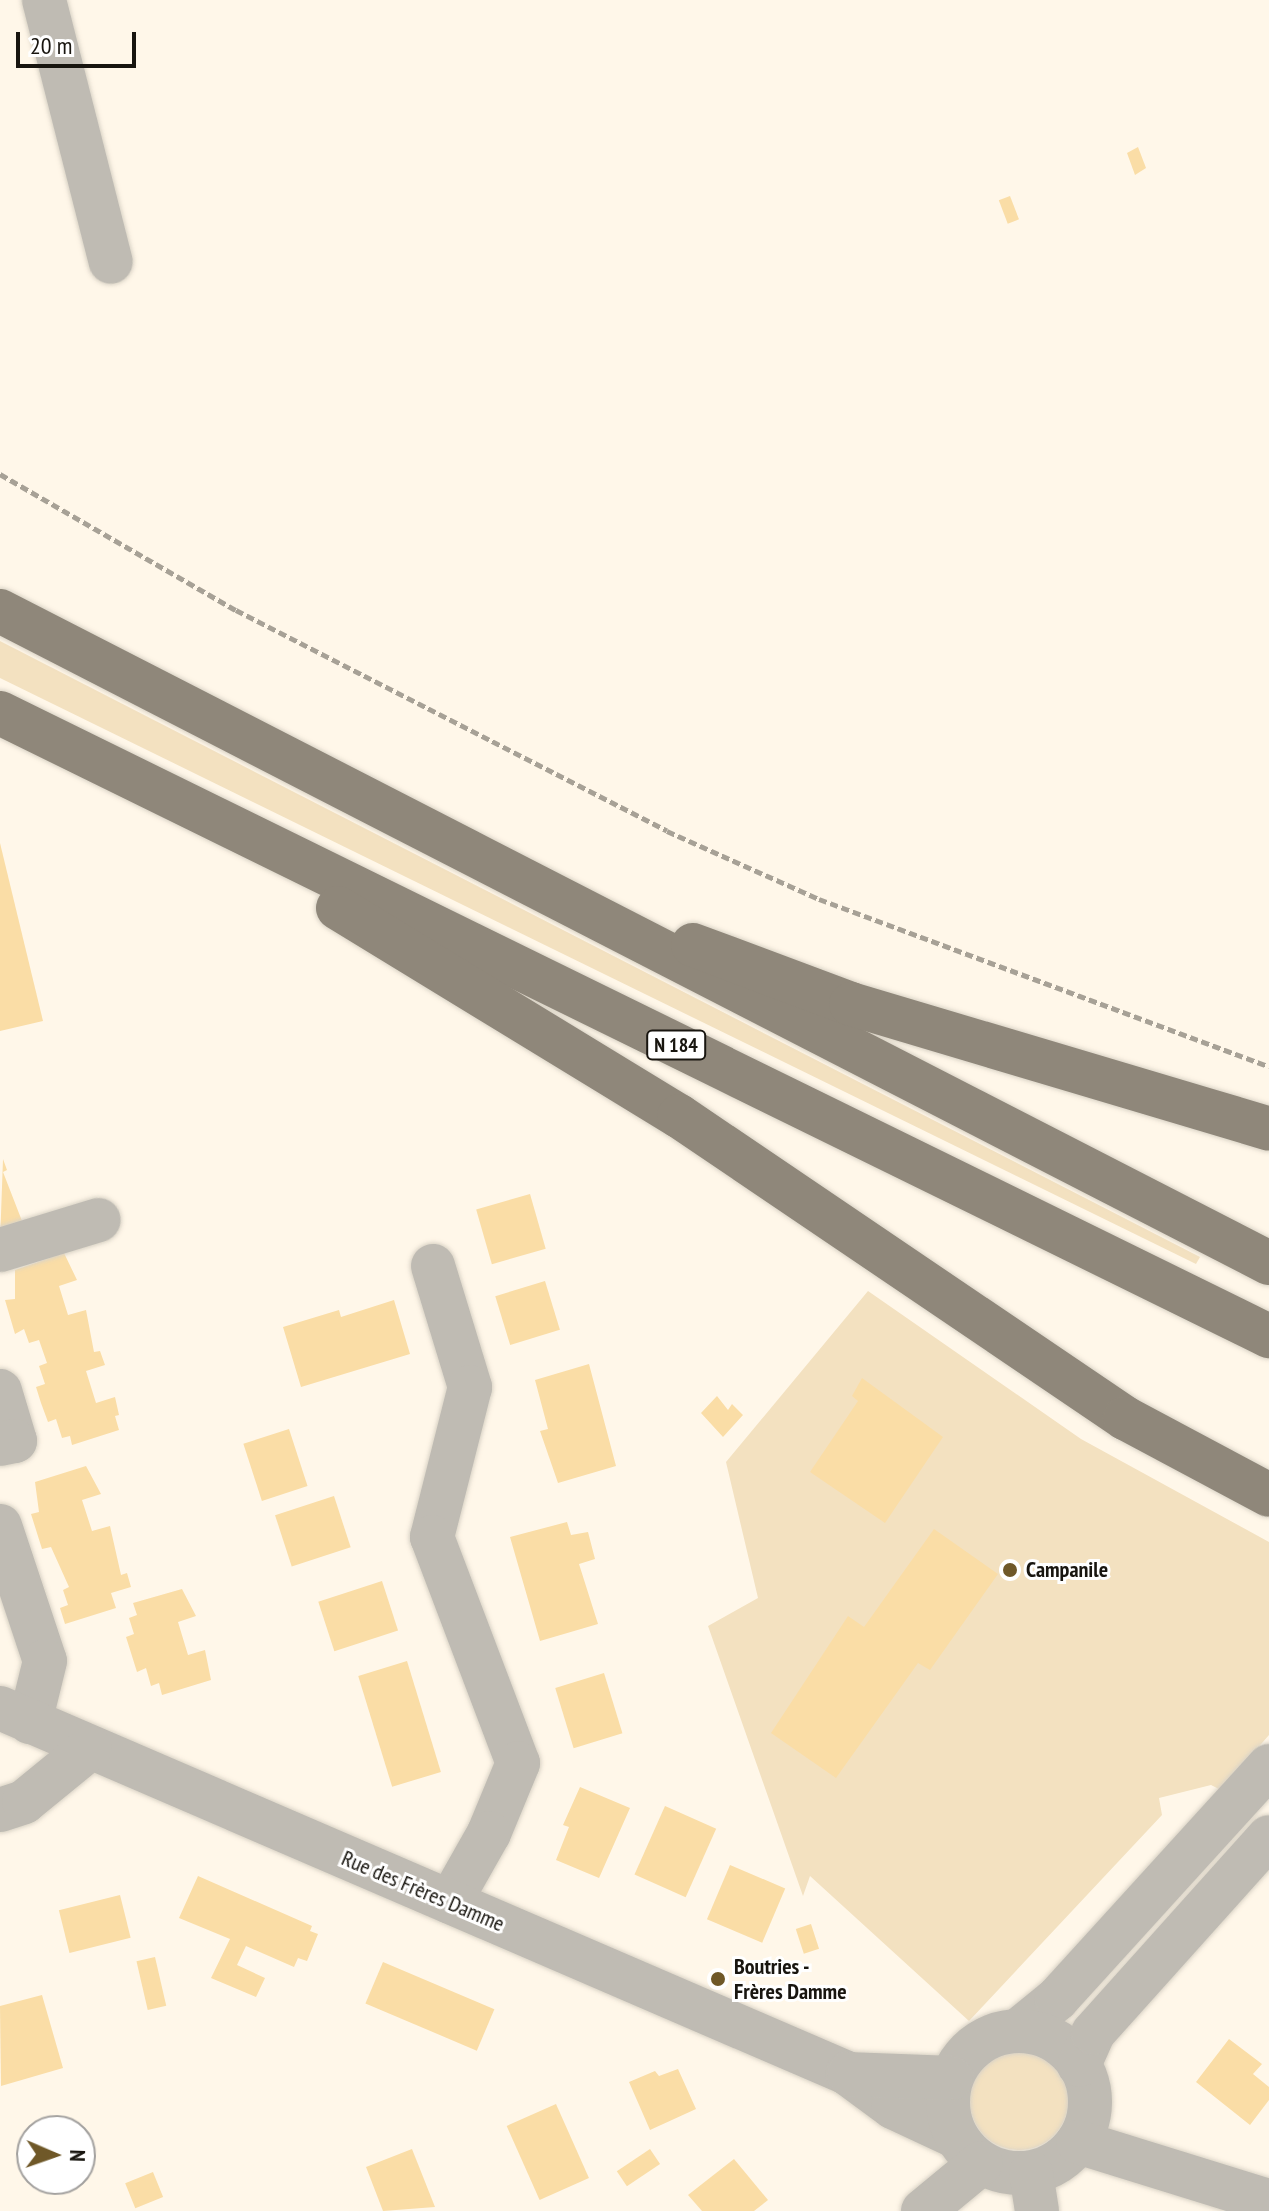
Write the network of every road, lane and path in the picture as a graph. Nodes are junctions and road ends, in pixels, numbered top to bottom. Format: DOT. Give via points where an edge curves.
graph roads {
  1 [pos="44,0"];
  2 [pos="111,262"];
  3 [pos="0,474"];
  4 [pos="0,611"];
  5 [pos="0,713"];
  6 [pos="82,754"];
  7 [pos="586,916"];
  8 [pos="1269,1066"];
  9 [pos="1269,1129"];
  10 [pos="99,1220"];
  11 [pos="0,1250"];
  12 [pos="1269,1263"];
  13 [pos="433,1266"];
  14 [pos="1269,1336"];
  15 [pos="0,1391"];
  16 [pos="0,1444"];
  17 [pos="1269,1495"];
  18 [pos="0,1526"];
  19 [pos="15,1715"];
  20 [pos="90,1748"];
  21 [pos="1269,1766"];
  22 [pos="0,1810"];
  23 [pos="1204,1836"];
  24 [pos="1260,1859"];
  25 [pos="450,1902"];
  26 [pos="1019,2030"];
  27 [pos="1079,2065"];
  28 [pos="847,2073"];
  29 [pos="951,2078"];
  30 [pos="1078,2142"];
  31 [pos="968,2149"];
  32 [pos="1034,2192"];
  33 [pos="1269,2201"];
  34 [pos="923,2211"];
  1 -- 2 [label="street"];
  3 -- 8 [label="path" via="236,610 667,831 819,899"];
  4 -- 7 [label="main road"];
  5 -- 6 [label="main road, N 184"];
  6 -- 14 [label="main road, N 184"];
  6 -- 17 [label="main road" via="679,1116 1125,1418"];
  7 -- 9 [label="main road" via="718,952 892,1017"];
  7 -- 12 [label="main road"];
  10 -- 11 [label="street"];
  13 -- 25 [label="street" via="470,1387 432,1537 518,1763 489,1833"];
  15 -- 16 [label="street" via="15,1441"];
  18 -- 19 [label="street" via="45,1661"];
  19 -- 20 [label="street, Rue des Frères Damme"];
  20 -- 22 [label="street" via="24,1802"];
  20 -- 25 [label="street, Rue des Frères Damme"];
  21 -- 23 [label="street"];
  23 -- 24 [label="street"];
  23 -- 26 [label="street" via="1057,1999"];
  24 -- 27 [label="street" via="1093,2033"];
  25 -- 28 [label="street, Rue des Frères Damme"];
  26 -- 27 [label="street" via="1064,2047"];
  26 -- 29 [label="street" via="977,2044"];
  27 -- 30 [label="street" via="1090,2104"];
  28 -- 29 [label="street, Rue des Frères Damme" via="904,2080"];
  28 -- 31 [label="street, Rue des Frères Damme" via="893,2107"];
  29 -- 31 [label="street" via="947,2097"];
  30 -- 32 [label="street, Rue des Frères Damme" via="1049,2167"];
  30 -- 33 [label="street"];
  31 -- 32 [label="street, Rue des Frères Damme"];
  31 -- 34 [label="street"];
}
